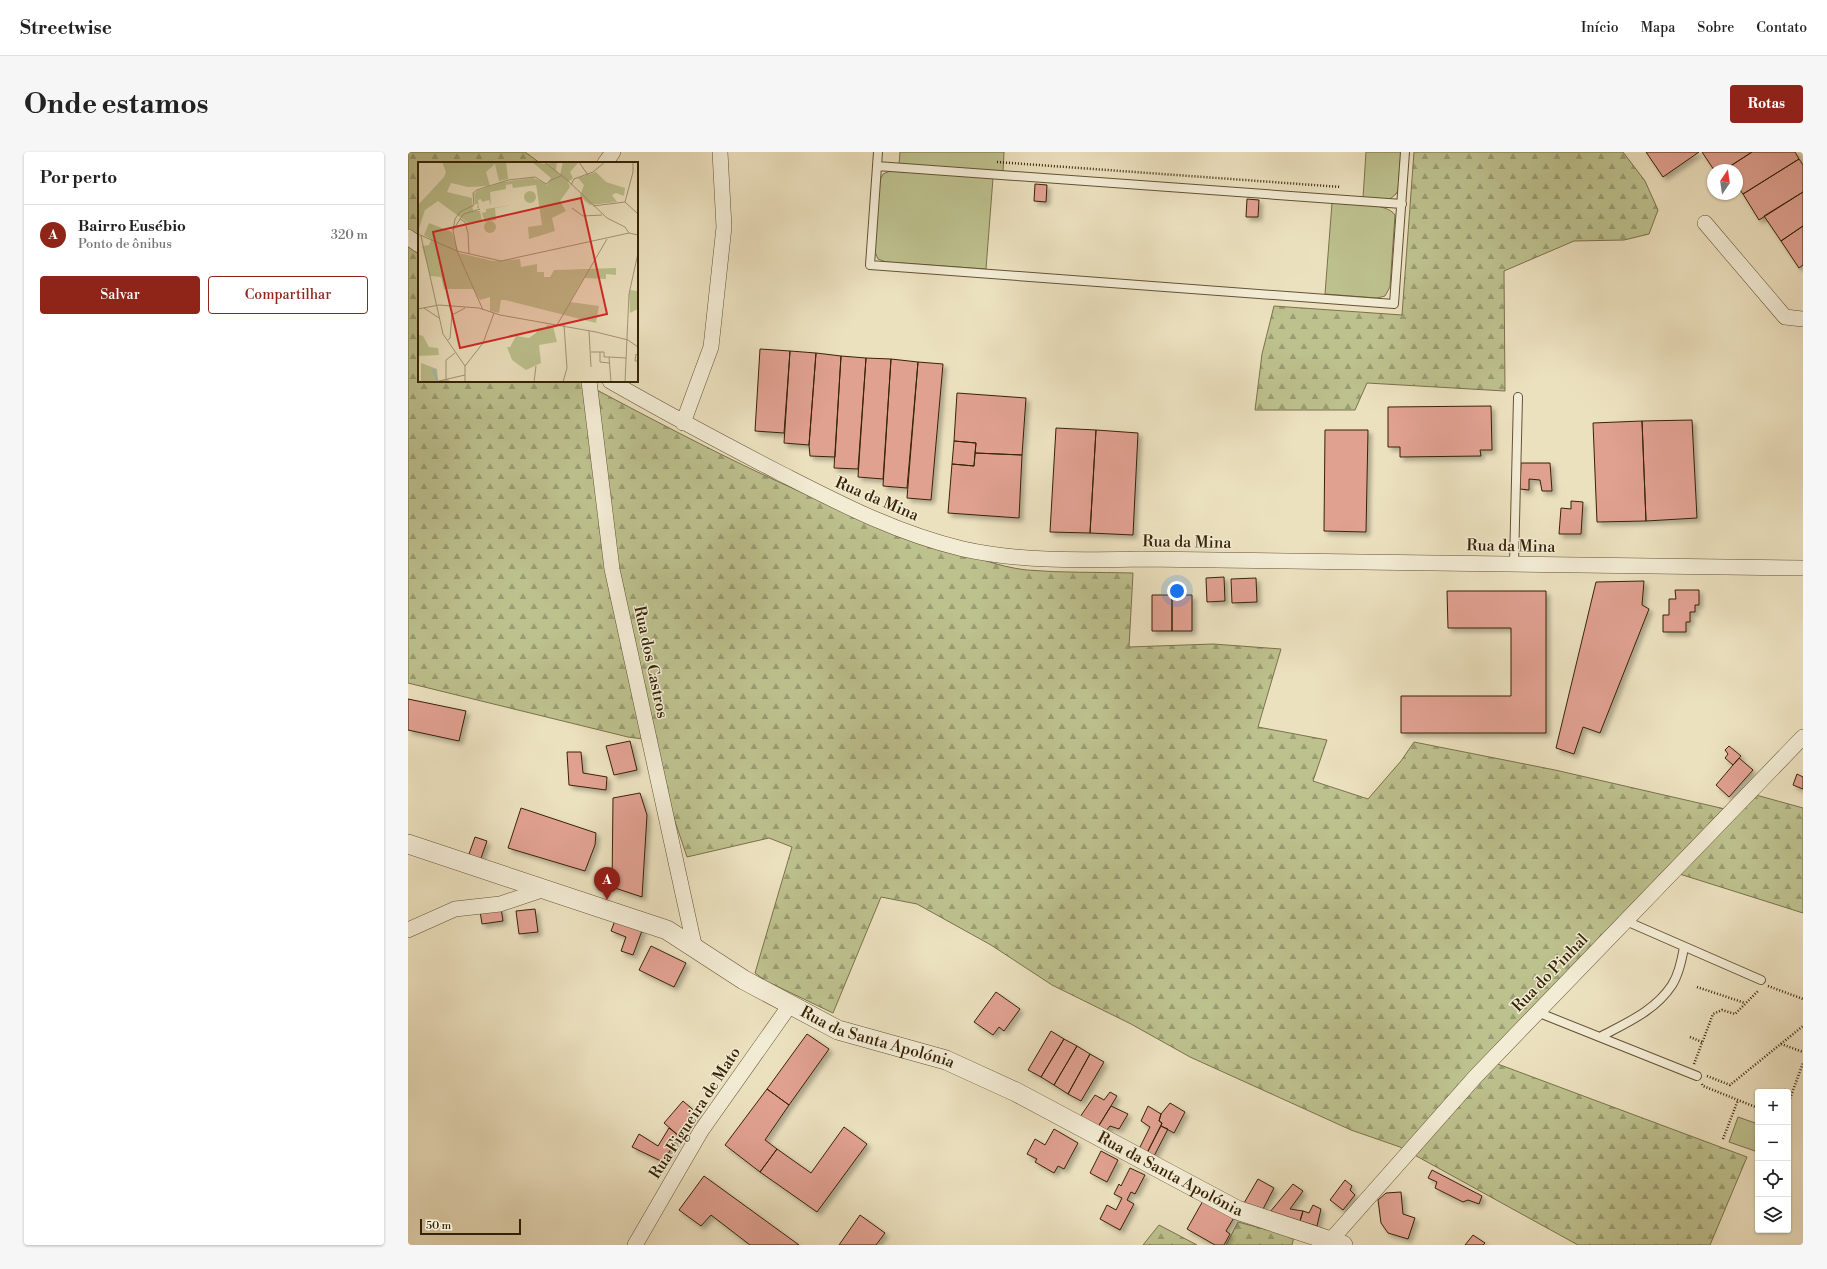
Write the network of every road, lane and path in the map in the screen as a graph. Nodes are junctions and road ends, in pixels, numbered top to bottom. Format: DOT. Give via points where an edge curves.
graph roads {
  1 [pos="604,152"];
  2 [pos="613,152"];
  3 [pos="720,152"];
  4 [pos="878,152"];
  5 [pos="1406,152"];
  6 [pos="600,162"];
  7 [pos="606,162"];
  8 [pos="997,162"];
  9 [pos="877,166"];
  10 [pos="1341,186"];
  11 [pos="1402,204"];
  12 [pos="1705,223"];
  13 [pos="408,237"];
  14 [pos="418,244"];
  15 [pos="1803,319"];
  16 [pos="589,382"];
  17 [pos="612,382"];
  18 [pos="1518,397"];
  19 [pos="683,423"];
  20 [pos="1514,564"];
  21 [pos="1803,568"];
  22 [pos="1803,737"];
  23 [pos="408,844"];
  24 [pos="545,889"];
  25 [pos="1626,921"];
  26 [pos="408,930"];
  27 [pos="1684,947"];
  28 [pos="695,949"];
  29 [pos="1761,980"];
  30 [pos="1697,987"];
  31 [pos="1803,998"];
  32 [pos="1745,1003"];
  33 [pos="790,1005"];
  34 [pos="1537,1012"];
  35 [pos="1803,1026"];
  36 [pos="1690,1036"];
  37 [pos="1600,1037"];
  38 [pos="1702,1042"];
  39 [pos="1781,1044"];
  40 [pos="1803,1052"];
  41 [pos="1803,1063"];
  42 [pos="1693,1074"];
  43 [pos="1791,1096"];
  44 [pos="1738,1100"];
  45 [pos="1755,1107"];
  46 [pos="1723,1139"];
  47 [pos="1336,1243"];
  48 [pos="635,1245"];
  1 -- 6 [label="street"];
  2 -- 7 [label="street"];
  3 -- 19 [label="street" via="724,227 711,347"];
  4 -- 9 [label="lane"];
  5 -- 11 [label="lane"];
  8 -- 10 [label="path"];
  9 -- 11 [label="lane"];
  9 -- 11 [label="lane" via="870,265 1394,304"];
  12 -- 15 [label="street" via="1785,317"];
  13 -- 14 [label="street"];
  16 -- 28 [label="street, Rua dos Castros" via="612,569"];
  17 -- 19 [label="street, Rua da Mina"];
  18 -- 20 [label="lane"];
  19 -- 20 [label="street, Rua da Mina" via="882,524 929,540 1009,557 1076,560"];
  20 -- 21 [label="street, Rua da Mina"];
  22 -- 25 [label="street, Rua do Pinhal"];
  23 -- 24 [label="street, Rua da Santa Apolónia"];
  24 -- 26 [label="street" via="500,904 455,909"];
  24 -- 28 [label="street, Rua da Santa Apolónia" via="667,930"];
  25 -- 27 [label="lane"];
  25 -- 34 [label="street, Rua do Pinhal"];
  27 -- 29 [label="lane"];
  27 -- 37 [label="lane" via="1673,984 1659,1001 1640,1016"];
  28 -- 33 [label="street, Rua da Santa Apolónia"];
  30 -- 32 [label="path"];
  31 -- 32 [label="path" via="1764,984"];
  32 -- 38 [label="path" via="1735,1014 1722,1010 1713,1014"];
  33 -- 47 [label="street, Rua da Santa Apolónia" via="838,1030 946,1060 1016,1092 1237,1210"];
  33 -- 48 [label="street, Rua Figueira de Mato" via="701,1131"];
  34 -- 37 [label="lane"];
  34 -- 47 [label="street, Rua do Pinhal" via="1476,1076"];
  35 -- 39 [label="path"];
  36 -- 38 [label="path"];
  37 -- 42 [label="lane"];
  38 -- 42 [label="path"];
  39 -- 40 [label="path"];
  39 -- 42 [label="path" via="1730,1085 1705,1075"];
  41 -- 43 [label="path"];
  42 -- 44 [label="path" via="1704,1086"];
  44 -- 45 [label="path"];
  44 -- 46 [label="path"];
}
